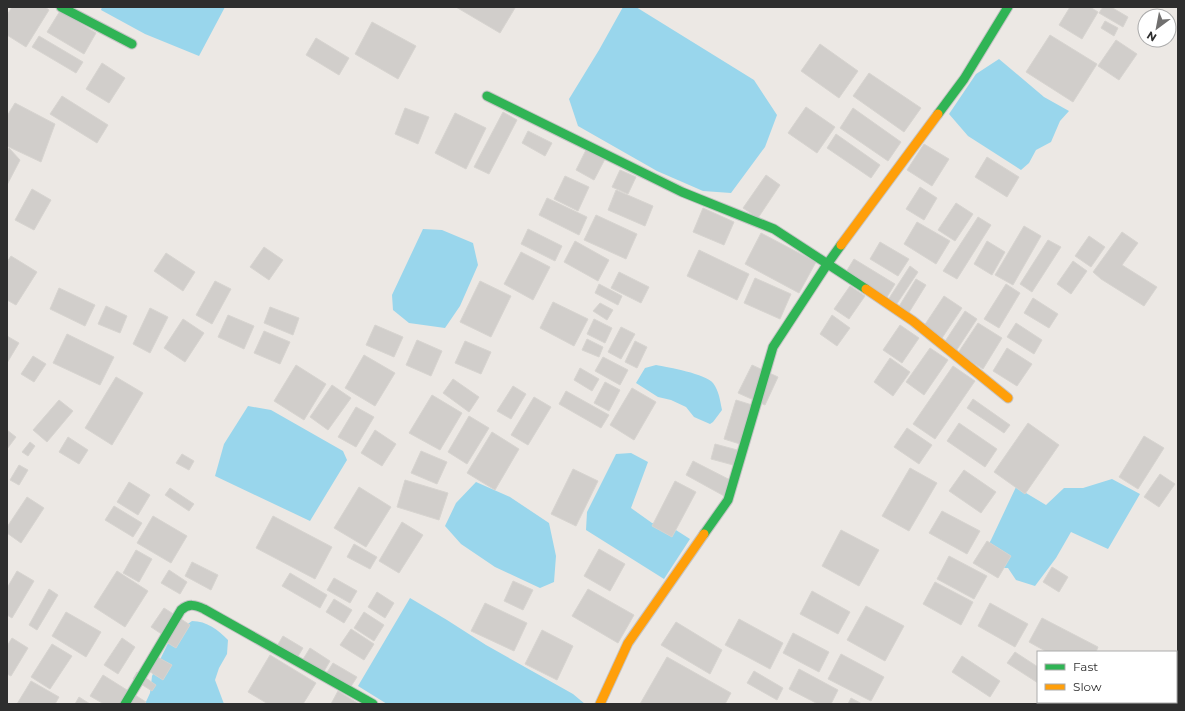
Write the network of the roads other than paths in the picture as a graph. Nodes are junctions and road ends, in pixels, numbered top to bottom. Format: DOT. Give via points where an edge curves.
graph roads {
  1 [pos="61,7"];
  2 [pos="1008,7"];
  3 [pos="132,44"];
  4 [pos="487,96"];
  5 [pos="828,263"];
  6 [pos="1008,398"];
  7 [pos="125,704"];
  8 [pos="373,704"];
  9 [pos="600,704"];
  1 -- 3 [label="street"];
  2 -- 5 [label="street" via="964,79"];
  4 -- 5 [label="street" via="682,192 774,229"];
  5 -- 6 [label="street" via="913,321"];
  5 -- 9 [label="street" via="773,348 728,500 628,643"];
  7 -- 8 [label="street" via="181,610 192,604"];
}
